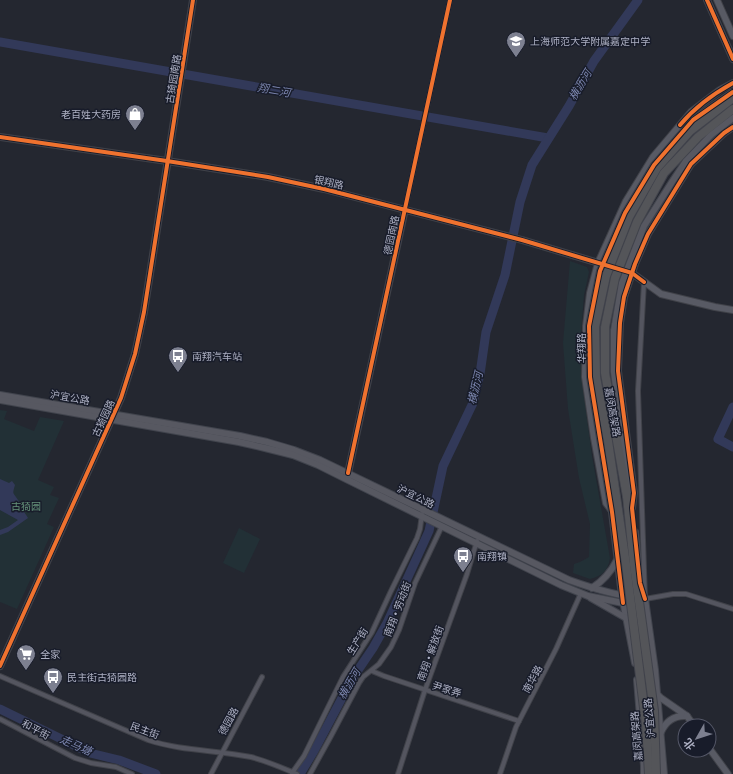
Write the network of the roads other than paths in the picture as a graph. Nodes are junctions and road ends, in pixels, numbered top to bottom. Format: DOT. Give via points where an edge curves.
graph roads {
  1 [pos="193,0"];
  2 [pos="450,0"];
  3 [pos="707,0"];
  4 [pos="717,0"];
  5 [pos="733,36"];
  6 [pos="733,59"];
  7 [pos="733,83"];
  8 [pos="733,92"];
  9 [pos="733,98"];
  10 [pos="733,109"];
  11 [pos="733,118"];
  12 [pos="733,127"];
  13 [pos="0,137"];
  14 [pos="168,161"];
  15 [pos="405,209"];
  16 [pos="598,263"];
  17 [pos="632,273"];
  18 [pos="644,282"];
  19 [pos="733,310"];
  20 [pos="0,395"];
  21 [pos="0,400"];
  22 [pos="112,417"];
  23 [pos="347,476"];
  24 [pos="632,508"];
  25 [pos="612,512"];
  26 [pos="424,514"];
  27 [pos="440,522"];
  28 [pos="477,540"];
  29 [pos="617,558"];
  30 [pos="592,588"];
  31 [pos="581,594"];
  32 [pos="588,596"];
  33 [pos="622,599"];
  34 [pos="645,599"];
  35 [pos="733,609"];
  36 [pos="646,610"];
  37 [pos="626,618"];
  38 [pos="0,666"];
  39 [pos="372,671"];
  40 [pos="0,676"];
  41 [pos="262,677"];
  42 [pos="425,690"];
  43 [pos="657,694"];
  44 [pos="686,716"];
  45 [pos="0,719"];
  46 [pos="518,721"];
  47 [pos="660,732"];
  48 [pos="222,753"];
  49 [pos="716,758"];
  50 [pos="294,773"];
  51 [pos="132,774"];
  52 [pos="211,774"];
  53 [pos="310,774"];
  54 [pos="398,774"];
  55 [pos="500,774"];
  56 [pos="644,774"];
  57 [pos="649,774"];
  58 [pos="656,774"];
  59 [pos="664,774"];
  60 [pos="728,774"];
  1 -- 14 [label="street, 古猗园南路"];
  2 -- 15 [label="street, 德园南路"];
  3 -- 6 [label="street"];
  4 -- 5 [label="street"];
  7 -- 16 [label="street" via="691,112 653,157 626,201"];
  8 -- 25 [label="main road, 华翔路, bridge" via="693,120 654,165 625,213 600,271 589,326 590,377"];
  9 -- 57 [label="highway, 嘉闵高架路, bridge" via="690,131 657,168 626,223 606,276 595,327 596,377 627,572 646,724"];
  10 -- 58 [label="highway, 嘉闵高架路, bridge" via="698,137 664,173 637,222 615,278 605,327 605,373 626,497 654,711"];
  11 -- 24 [label="main road, bridge" via="711,135 686,161 644,226 622,283 614,330 614,372"];
  12 -- 17 [label="street" via="691,164 648,234"];
  13 -- 14 [label="street, 银翔路"];
  14 -- 15 [label="street, 银翔路" via="324,189"];
  14 -- 22 [label="street, 古猗园路" via="139,338 125,386"];
  15 -- 16 [label="street, 银翔路"];
  15 -- 23 [label="street, 德园南路"];
  16 -- 17 [label="street, 银翔路"];
  16 -- 25 [label="street" via="590,292 586,326 585,377 606,503"];
  17 -- 18 [label="street, 银翔路"];
  17 -- 24 [label="street" via="624,297 620,324 618,371 634,493"];
  18 -- 19 [label="street, 银翔路" via="662,294"];
  18 -- 34 [label="street" via="638,391"];
  20 -- 22 [label="main road, 沪宜公路"];
  21 -- 22 [label="main road, 沪宜公路"];
  22 -- 23 [label="main road, 沪宜公路" via="267,442 294,450"];
  22 -- 38 [label="street, 古猗园路"];
  23 -- 26 [label="main road, 沪宜公路"];
  24 -- 34 [label="main road" via="640,583"];
  25 -- 29 [label="main road, 华翔路"];
  26 -- 27 [label="main road, 沪宜公路"];
  26 -- 50 [label="street, 生产街" via="417,538 372,632 343,677"];
  27 -- 28 [label="main road, 沪宜公路"];
  27 -- 39 [label="street, 南翔 • 劳动街" via="394,639 382,660"];
  28 -- 30 [label="main road, 沪宜公路"];
  28 -- 31 [label="main road, 沪宜公路"];
  28 -- 42 [label="street, 南翔 • 解放街"];
  29 -- 30 [label="main road" via="613,569"];
  29 -- 33 [label="main road, 华翔路"];
  30 -- 33 [label="main road, 沪宜公路"];
  31 -- 32 [label="main road, 沪宜公路"];
  31 -- 46 [label="street, 南华路" via="556,649"];
  32 -- 33 [label="main road, 沪宜公路"];
  32 -- 37 [label="main road"];
  33 -- 34 [label="main road, 沪宜公路"];
  33 -- 36 [label="main road"];
  33 -- 37 [label="main road, 沪宜公路"];
  34 -- 35 [label="street" via="686,594"];
  34 -- 36 [label="main road, 沪宜公路"];
  36 -- 43 [label="main road, 沪宜公路"];
  37 -- 56 [label="main road, 沪宜公路" via="635,665"];
  39 -- 42 [label="street, 尹家弄"];
  39 -- 53 [label="street, 南翔 • 劳动街" via="358,683"];
  40 -- 48 [label="street, 民主街" via="148,740 168,746"];
  41 -- 48 [label="street, 德园路"];
  42 -- 46 [label="street, 尹家弄"];
  42 -- 54 [label="street, 南翔 • 解放街"];
  43 -- 44 [label="street"];
  43 -- 47 [label="main road, 沪宜公路"];
  44 -- 47 [label="street" via="673,718"];
  45 -- 51 [label="street, 和平街" via="75,758 116,767"];
  46 -- 55 [label="street, 南华路"];
  47 -- 59 [label="main road, 沪宜公路"];
  48 -- 50 [label="street, 民主街" via="256,759"];
  48 -- 52 [label="street, 德园路"];
  49 -- 60 [label="street"];
}
